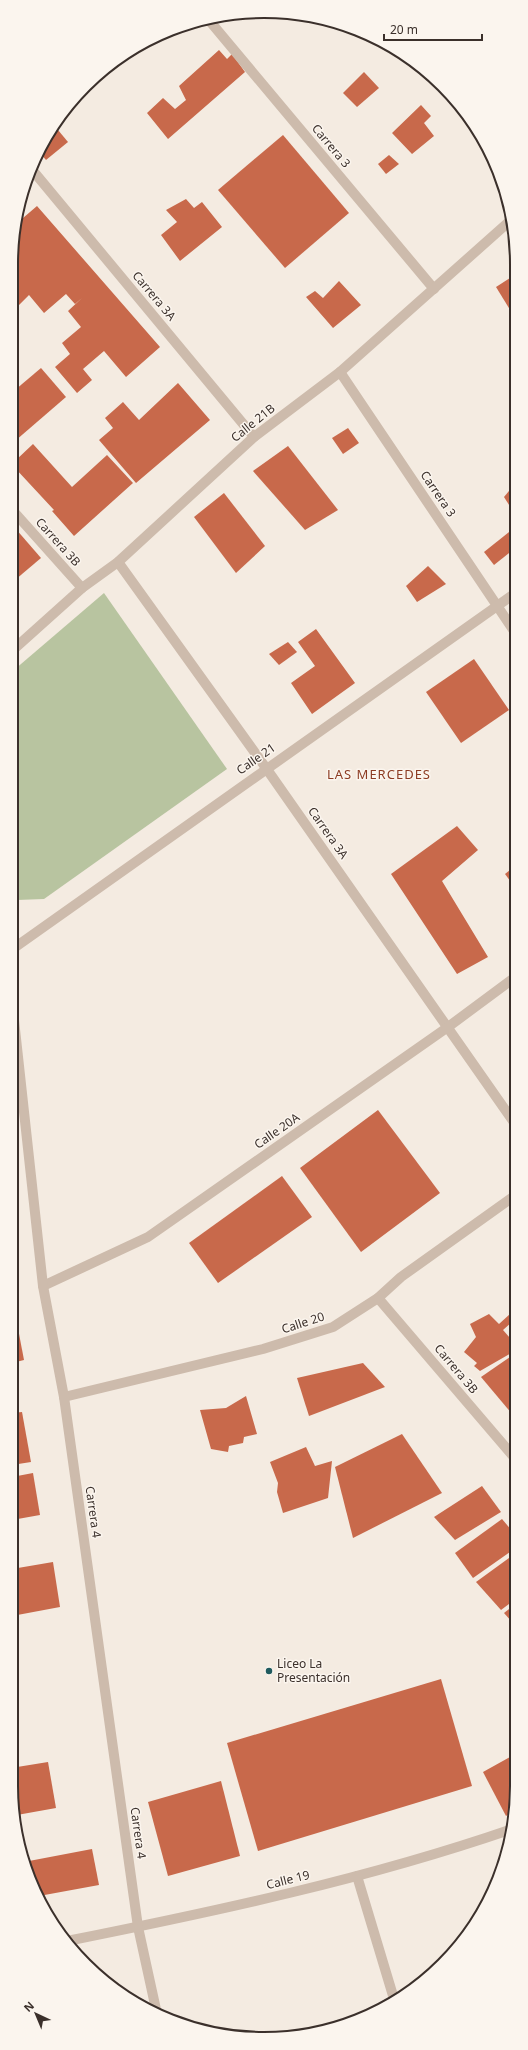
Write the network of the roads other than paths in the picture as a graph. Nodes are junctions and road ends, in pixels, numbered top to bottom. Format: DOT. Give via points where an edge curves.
graph roads {
  1 [pos="212,24"];
  2 [pos="35,174"];
  3 [pos="507,224"];
  4 [pos="434,289"];
  5 [pos="340,372"];
  6 [pos="254,436"];
  7 [pos="18,516"];
  8 [pos="118,562"];
  9 [pos="82,588"];
  10 [pos="510,597"];
  11 [pos="498,606"];
  12 [pos="510,625"];
  13 [pos="18,645"];
  14 [pos="266,768"];
  15 [pos="18,945"];
  16 [pos="510,981"];
  17 [pos="448,1027"];
  18 [pos="18,1057"];
  19 [pos="510,1117"];
  20 [pos="510,1199"];
  21 [pos="43,1286"];
  22 [pos="378,1298"];
  23 [pos="64,1397"];
  24 [pos="510,1452"];
  25 [pos="506,1831"];
  26 [pos="356,1876"];
  27 [pos="138,1927"];
  28 [pos="72,1940"];
  29 [pos="393,1996"];
  30 [pos="156,2007"];
  1 -- 4 [label="street, Carrera 3"];
  2 -- 6 [label="street, Carrera 3A"];
  3 -- 4 [label="street, Calle 21B"];
  4 -- 5 [label="street, Calle 21B"];
  5 -- 6 [label="street, Calle 21B"];
  5 -- 11 [label="street, Carrera 3"];
  6 -- 8 [label="street, Calle 21B"];
  7 -- 9 [label="street, Carrera 3B"];
  8 -- 9 [label="street, Calle 21B"];
  8 -- 14 [label="street, Carrera 3A"];
  9 -- 13 [label="street, Calle 21B"];
  10 -- 11 [label="street, Calle 21"];
  11 -- 12 [label="street, Carrera 3"];
  11 -- 14 [label="street, Calle 21"];
  14 -- 15 [label="street, Calle 21"];
  14 -- 17 [label="street, Carrera 3A"];
  16 -- 17 [label="street, Calle 20A"];
  17 -- 19 [label="street, Carrera 3A"];
  17 -- 21 [label="street, Calle 20A" via="148,1237"];
  18 -- 21 [label="street, Carrera 4"];
  20 -- 22 [label="street, Calle 20" via="401,1277"];
  21 -- 23 [label="street, Carrera 4"];
  22 -- 23 [label="street, Calle 20" via="333,1327 295,1340"];
  22 -- 24 [label="street, Carrera 3B"];
  23 -- 27 [label="street, Carrera 4"];
  25 -- 26 [label="street, Calle 19" via="460,1847"];
  26 -- 27 [label="street, Calle 19" via="226,1909"];
  26 -- 29 [label="street"];
  27 -- 28 [label="street, Calle 19"];
  27 -- 30 [label="street, Carrera 4"];
}
